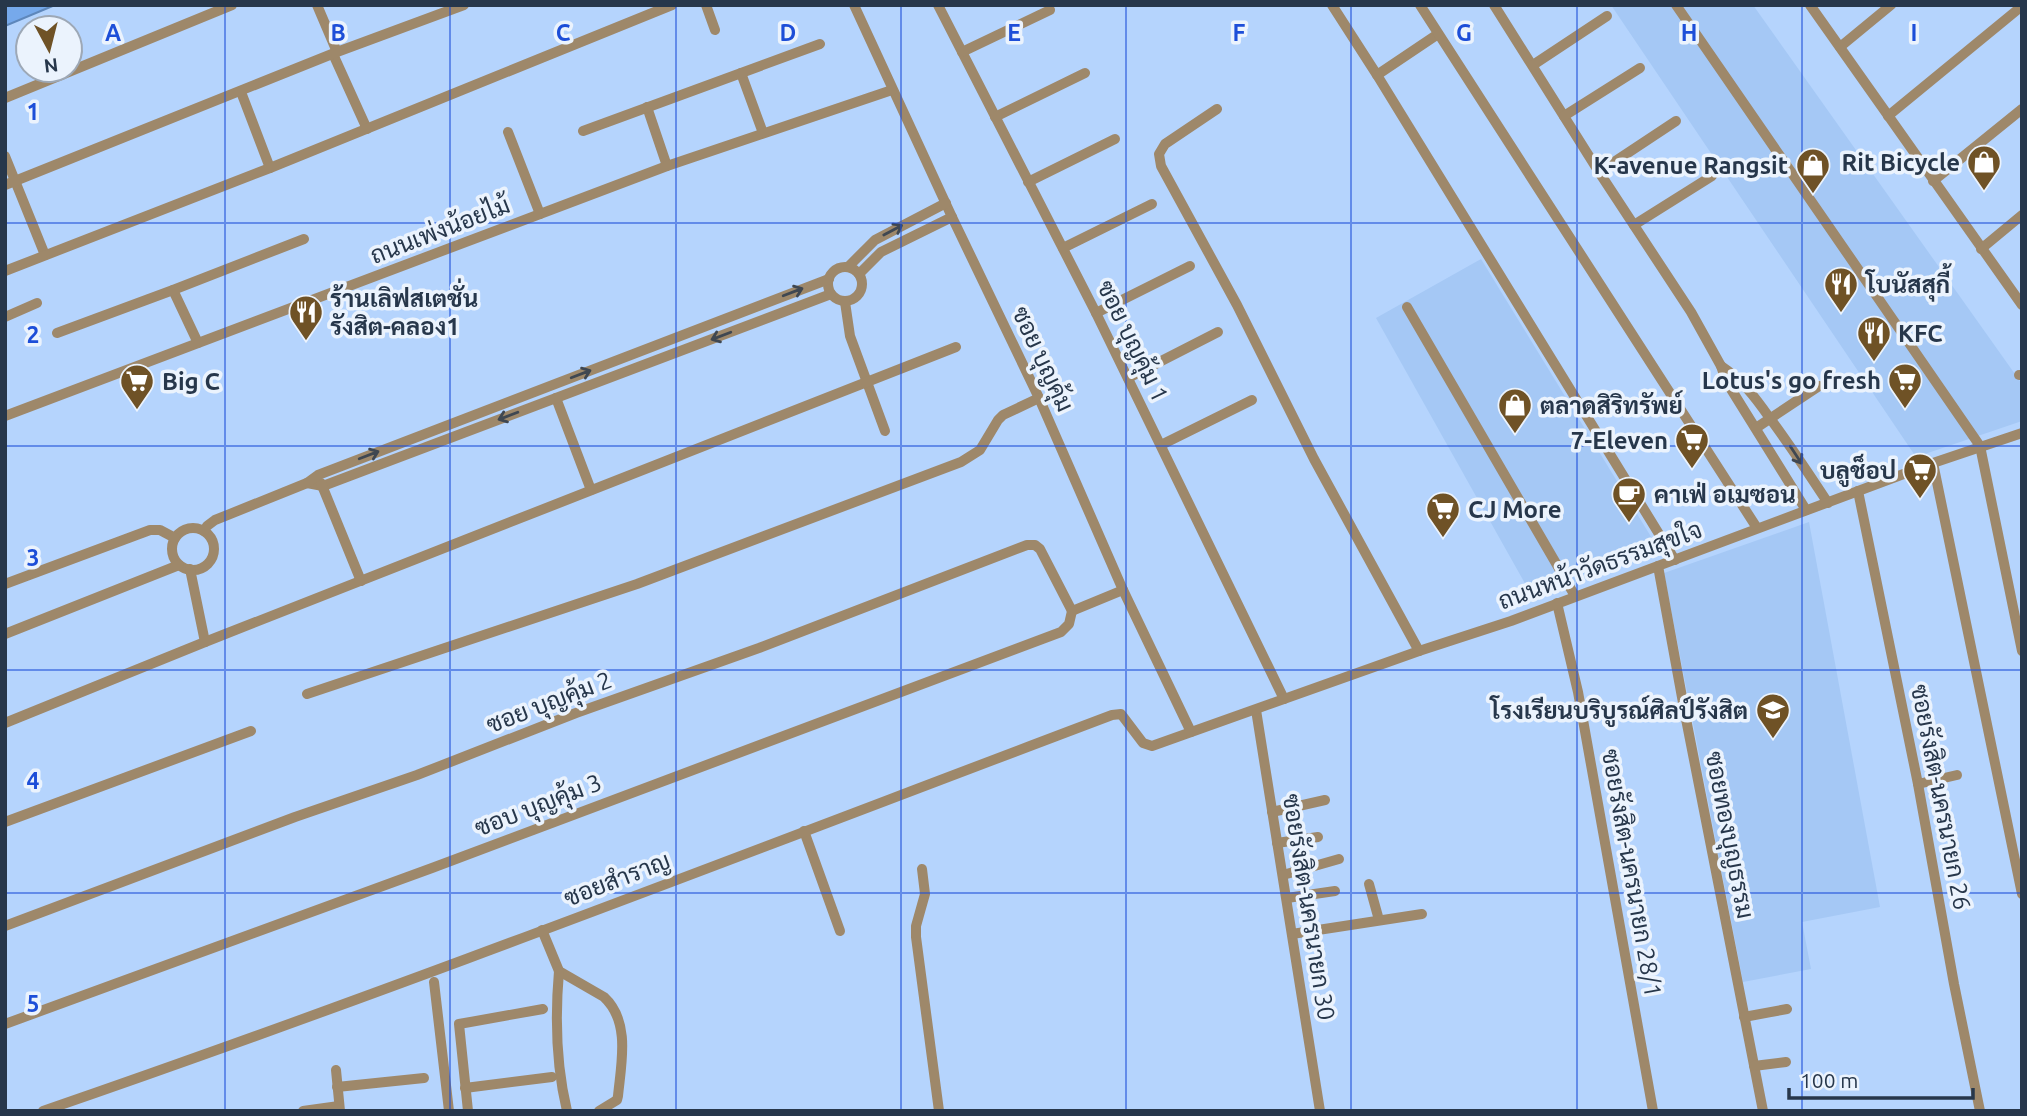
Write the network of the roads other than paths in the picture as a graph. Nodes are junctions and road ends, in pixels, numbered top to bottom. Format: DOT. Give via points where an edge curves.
graph roads {
  1 [pos="232,5"];
  2 [pos="317,5"];
  3 [pos="672,5"];
  4 [pos="706,5"];
  5 [pos="854,5"];
  6 [pos="938,5"];
  7 [pos="1332,5"];
  8 [pos="1420,5"];
  9 [pos="1676,5"];
  10 [pos="1810,5"];
  11 [pos="1891,5"];
  12 [pos="460,6"];
  13 [pos="1497,6"];
  14 [pos="2022,6"];
  15 [pos="1050,10"];
  16 [pos="1607,16"];
  17 [pos="715,30"];
  18 [pos="1438,34"];
  19 [pos="820,44"];
  20 [pos="1840,47"];
  21 [pos="962,52"];
  22 [pos="335,53"];
  23 [pos="1533,65"];
  24 [pos="1640,68"];
  25 [pos="741,73"];
  26 [pos="1085,73"];
  27 [pos="1377,75"];
  28 [pos="892,90"];
  29 [pos="241,92"];
  30 [pos="5,98"];
  31 [pos="647,107"];
  32 [pos="1217,109"];
  33 [pos="2022,109"];
  34 [pos="1564,116"];
  35 [pos="995,117"];
  36 [pos="1888,117"];
  37 [pos="1676,121"];
  38 [pos="367,129"];
  39 [pos="583,131"];
  40 [pos="508,132"];
  41 [pos="763,133"];
  42 [pos="1115,139"];
  43 [pos="5,156"];
  44 [pos="667,166"];
  45 [pos="270,168"];
  46 [pos="1599,172"];
  47 [pos="1712,176"];
  48 [pos="1933,181"];
  49 [pos="1028,182"];
  50 [pos="10,183"];
  51 [pos="946,203"];
  52 [pos="1152,204"];
  53 [pos="540,215"];
  54 [pos="2022,215"];
  55 [pos="952,217"];
  56 [pos="1634,225"];
  57 [pos="304,239"];
  58 [pos="1063,248"];
  59 [pos="1981,248"];
  60 [pos="45,255"];
  61 [pos="1189,266"];
  62 [pos="848,267"];
  63 [pos="5,271"];
  64 [pos="859,274"];
  65 [pos="829,279"];
  66 [pos="173,290"];
  67 [pos="831,294"];
  68 [pos="845,302"];
  69 [pos="37,303"];
  70 [pos="2022,305"];
  71 [pos="1407,307"];
  72 [pos="1096,313"];
  73 [pos="5,317"];
  74 [pos="1218,332"];
  75 [pos="57,333"];
  76 [pos="198,344"];
  77 [pos="956,346"];
  78 [pos="1721,366"];
  79 [pos="1128,378"];
  80 [pos="866,382"];
  81 [pos="1819,386"];
  82 [pos="556,398"];
  83 [pos="1039,398"];
  84 [pos="1252,400"];
  85 [pos="5,416"];
  86 [pos="1770,418"];
  87 [pos="1756,428"];
  88 [pos="885,431"];
  89 [pos="2022,433"];
  90 [pos="1161,445"];
  91 [pos="1980,446"];
  92 [pos="1933,463"];
  93 [pos="318,475"];
  94 [pos="307,483"];
  95 [pos="323,486"];
  96 [pos="591,490"];
  97 [pos="1858,491"];
  98 [pos="1828,503"];
  99 [pos="1807,510"];
  100 [pos="1757,528"];
  101 [pos="204,531"];
  102 [pos="175,538"];
  103 [pos="1675,560"];
  104 [pos="1658,566"];
  105 [pos="185,567"];
  106 [pos="361,581"];
  107 [pos="5,584"];
  108 [pos="1123,590"];
  109 [pos="1575,596"];
  110 [pos="1558,603"];
  111 [pos="1072,611"];
  112 [pos="5,634"];
  113 [pos="205,642"];
  114 [pos="1419,651"];
  115 [pos="2022,651"];
  116 [pos="307,694"];
  117 [pos="1284,699"];
  118 [pos="1256,710"];
  119 [pos="5,723"];
  120 [pos="251,731"];
  121 [pos="1191,732"];
  122 [pos="1957,775"];
  123 [pos="1919,783"];
  124 [pos="1325,800"];
  125 [pos="1272,812"];
  126 [pos="5,822"];
  127 [pos="804,831"];
  128 [pos="1318,837"];
  129 [pos="1278,843"];
  130 [pos="1339,859"];
  131 [pos="922,869"];
  132 [pos="1283,875"];
  133 [pos="1369,884"];
  134 [pos="1335,891"];
  135 [pos="2022,894"];
  136 [pos="1287,898"];
  137 [pos="1422,914"];
  138 [pos="1379,920"];
  139 [pos="5,926"];
  140 [pos="542,930"];
  141 [pos="840,931"];
  142 [pos="1292,934"];
  143 [pos="559,971"];
  144 [pos="434,982"];
  145 [pos="543,1009"];
  146 [pos="1787,1009"];
  147 [pos="1744,1017"];
  148 [pos="5,1024"];
  149 [pos="1786,1062"];
  150 [pos="1754,1066"];
  151 [pos="336,1070"];
  152 [pos="552,1077"];
  153 [pos="424,1078"];
  154 [pos="337,1087"];
  155 [pos="466,1088"];
  156 [pos="340,1108"];
  157 [pos="43,1111"];
  158 [pos="303,1111"];
  159 [pos="449,1111"];
  160 [pos="468,1111"];
  161 [pos="567,1111"];
  162 [pos="599,1111"];
  163 [pos="939,1111"];
  164 [pos="1320,1111"];
  165 [pos="1653,1111"];
  166 [pos="1763,1111"];
  167 [pos="1980,1111"];
  1 -- 30 [label="street"];
  2 -- 22 [label="street"];
  3 -- 38 [label="street"];
  4 -- 17 [label="street"];
  5 -- 28 [label="street, ซอย บุญคุ้ม"];
  6 -- 21 [label="street, ซอย บุญคุ้ม 1"];
  7 -- 27 [label="street"];
  8 -- 18 [label="street"];
  9 -- 91 [label="street"];
  10 -- 20 [label="street"];
  11 -- 20 [label="street"];
  12 -- 22 [label="street"];
  13 -- 23 [label="street"];
  14 -- 36 [label="street"];
  15 -- 21 [label="street"];
  16 -- 23 [label="street"];
  18 -- 27 [label="street"];
  18 -- 100 [label="street"];
  19 -- 25 [label="street"];
  20 -- 36 [label="street"];
  21 -- 35 [label="street, ซอย บุญคุ้ม 1"];
  22 -- 29 [label="street"];
  22 -- 38 [label="street"];
  23 -- 34 [label="street"];
  24 -- 34 [label="street"];
  25 -- 31 [label="street"];
  25 -- 41 [label="street"];
  26 -- 35 [label="street"];
  27 -- 103 [label="street"];
  28 -- 41 [label="street, ถนนเพ่งน้อยไม้"];
  28 -- 51 [label="street, ซอย บุญคุ้ม"];
  29 -- 45 [label="street"];
  29 -- 50 [label="street"];
  31 -- 39 [label="street"];
  31 -- 44 [label="street"];
  32 -- 114 [label="street" via="1160,149 1161,166"];
  33 -- 48 [label="street"];
  34 -- 46 [label="street"];
  35 -- 49 [label="street, ซอย บุญคุ้ม 1"];
  36 -- 48 [label="street"];
  37 -- 46 [label="street"];
  38 -- 45 [label="street"];
  40 -- 53 [label="street"];
  41 -- 44 [label="street, ถนนเพ่งน้อยไม้"];
  42 -- 49 [label="street"];
  43 -- 50 [label="street"];
  44 -- 53 [label="street, ถนนเพ่งน้อยไม้"];
  45 -- 60 [label="street"];
  46 -- 56 [label="street"];
  47 -- 56 [label="street"];
  48 -- 59 [label="street"];
  49 -- 58 [label="street, ซอย บุญคุ้ม 1"];
  50 -- 60 [label="street"];
  51 -- 55 [label="street, ซอย บุญคุ้ม"];
  62 -- 51 [label="street, one-way" via="875,240"];
  52 -- 58 [label="street"];
  53 -- 76 [label="street, ถนนเพ่งน้อยไม้"];
  54 -- 59 [label="street"];
  55 -- 64 [label="street" via="881,252"];
  55 -- 83 [label="street, ซอย บุญคุ้ม"];
  56 -- 78 [label="street"];
  57 -- 66 [label="street"];
  58 -- 72 [label="street, ซอย บุญคุ้ม 1"];
  59 -- 70 [label="street"];
  60 -- 63 [label="street"];
  61 -- 72 [label="street"];
  62 -- 64 [label="street"];
  62 -- 65 [label="street" via="838,268"];
  64 -- 68 [label="street" via="863,284 859,295"];
  65 -- 67 [label="street"];
  93 -- 65 [label="street, one-way"];
  66 -- 75 [label="street"];
  66 -- 76 [label="street"];
  67 -- 68 [label="street"];
  67 -- 82 [label="street, one-way"];
  68 -- 80 [label="street" via="850,336"];
  69 -- 73 [label="street"];
  71 -- 109 [label="street"];
  72 -- 79 [label="street, ซอย บุญคุ้ม 1"];
  74 -- 79 [label="street"];
  76 -- 85 [label="street, ถนนเพ่งน้อยไม้"];
  77 -- 80 [label="street"];
  78 -- 86 [label="street" via="1753,394"];
  78 -- 87 [label="street"];
  79 -- 90 [label="street, ซอย บุญคุ้ม 1"];
  80 -- 88 [label="street"];
  80 -- 96 [label="street"];
  81 -- 86 [label="street"];
  82 -- 95 [label="street, one-way"];
  82 -- 96 [label="street"];
  83 -- 108 [label="street, ซอย บุญคุ้ม"];
  83 -- 116 [label="street" via="1003,415 980,450 961,462 637,584"];
  84 -- 90 [label="street"];
  86 -- 87 [label="street"];
  86 -- 98 [label="street, one-way"];
  87 -- 99 [label="street"];
  89 -- 91 [label="street, ถนนหน้าวัดธรรมสุขใจ"];
  90 -- 117 [label="street, ซอย บุญคุ้ม 1"];
  91 -- 92 [label="street, ถนนหน้าวัดธรรมสุขใจ"];
  91 -- 115 [label="street"];
  92 -- 97 [label="street, ถนนหน้าวัดธรรมสุขใจ"];
  92 -- 135 [label="street"];
  93 -- 94 [label="street"];
  93 -- 95 [label="street"];
  94 -- 95 [label="street"];
  94 -- 101 [label="street" via="215,520"];
  95 -- 106 [label="street"];
  96 -- 106 [label="street"];
  97 -- 98 [label="street, ถนนหน้าวัดธรรมสุขใจ"];
  97 -- 123 [label="street, ซอยรังสิต-นครนายก 26"];
  98 -- 99 [label="street, ถนนหน้าวัดธรรมสุขใจ"];
  99 -- 100 [label="street, ถนนหน้าวัดธรรมสุขใจ"];
  100 -- 103 [label="street, ถนนหน้าวัดธรรมสุขใจ"];
  101 -- 102 [label="street" via="190,528"];
  101 -- 105 [label="street" via="212,540 209,562 203,567"];
  102 -- 105 [label="street" via="173,555"];
  102 -- 107 [label="street" via="149,530"];
  103 -- 104 [label="street, ถนนหน้าวัดธรรมสุขใจ"];
  104 -- 109 [label="street, ถนนหน้าวัดธรรมสุขใจ"];
  104 -- 147 [label="street, ซอยทองบุญธรรม"];
  105 -- 112 [label="street"];
  105 -- 113 [label="street"];
  106 -- 113 [label="street"];
  108 -- 111 [label="street"];
  108 -- 121 [label="street, ซอย บุญคุ้ม"];
  109 -- 110 [label="street, ถนนหน้าวัดธรรมสุขใจ"];
  110 -- 114 [label="street, ถนนหน้าวัดธรรมสุขใจ"];
  110 -- 165 [label="street, ซอยรังสิต-นครนายก 28/1" via="1581,705"];
  111 -- 139 [label="street, ซอย บุญคุ้ม 2" via="1040,549 1027,545"];
  111 -- 148 [label="street, ซอบ บุญคุ้ม 3" via="1061,632"];
  113 -- 119 [label="street"];
  114 -- 117 [label="street, ถนนหน้าวัดธรรมสุขใจ"];
  117 -- 118 [label="street, ถนนหน้าวัดธรรมสุขใจ"];
  118 -- 121 [label="street, ถนนหน้าวัดธรรมสุขใจ"];
  118 -- 125 [label="street, ซอยรังสิต-นครนายก 30"];
  120 -- 126 [label="street"];
  121 -- 127 [label="street, ซอยสำราญ" via="1147,746 1118,713"];
  122 -- 123 [label="street"];
  123 -- 167 [label="street, ซอยรังสิต-นครนายก 26"];
  124 -- 125 [label="street"];
  125 -- 129 [label="street, ซอยรังสิต-นครนายก 30"];
  127 -- 140 [label="street, ซอยสำราญ"];
  127 -- 141 [label="street"];
  128 -- 129 [label="street"];
  129 -- 132 [label="street, ซอยรังสิต-นครนายก 30"];
  130 -- 132 [label="street"];
  131 -- 163 [label="street" via="925,894 915,937"];
  132 -- 136 [label="street, ซอยรังสิต-นครนายก 30"];
  133 -- 138 [label="street"];
  134 -- 136 [label="street"];
  136 -- 142 [label="street, ซอยรังสิต-นครนายก 30"];
  137 -- 138 [label="street"];
  138 -- 142 [label="street"];
  140 -- 143 [label="street"];
  140 -- 157 [label="street, ซอยสำราญ"];
  142 -- 164 [label="street, ซอยรังสิต-นครนายก 30"];
  143 -- 161 [label="street" via="557,1045"];
  143 -- 162 [label="street" via="604,997 621,1027 617,1100"];
  144 -- 159 [label="street"];
  145 -- 155 [label="street" via="459,1024"];
  146 -- 147 [label="street"];
  147 -- 150 [label="street, ซอยทองบุญธรรม"];
  149 -- 150 [label="street"];
  150 -- 166 [label="street, ซอยทองบุญธรรม"];
  151 -- 154 [label="street"];
  152 -- 155 [label="street"];
  153 -- 154 [label="street"];
  154 -- 156 [label="street"];
  155 -- 160 [label="street"];
  156 -- 158 [label="street"];
}
